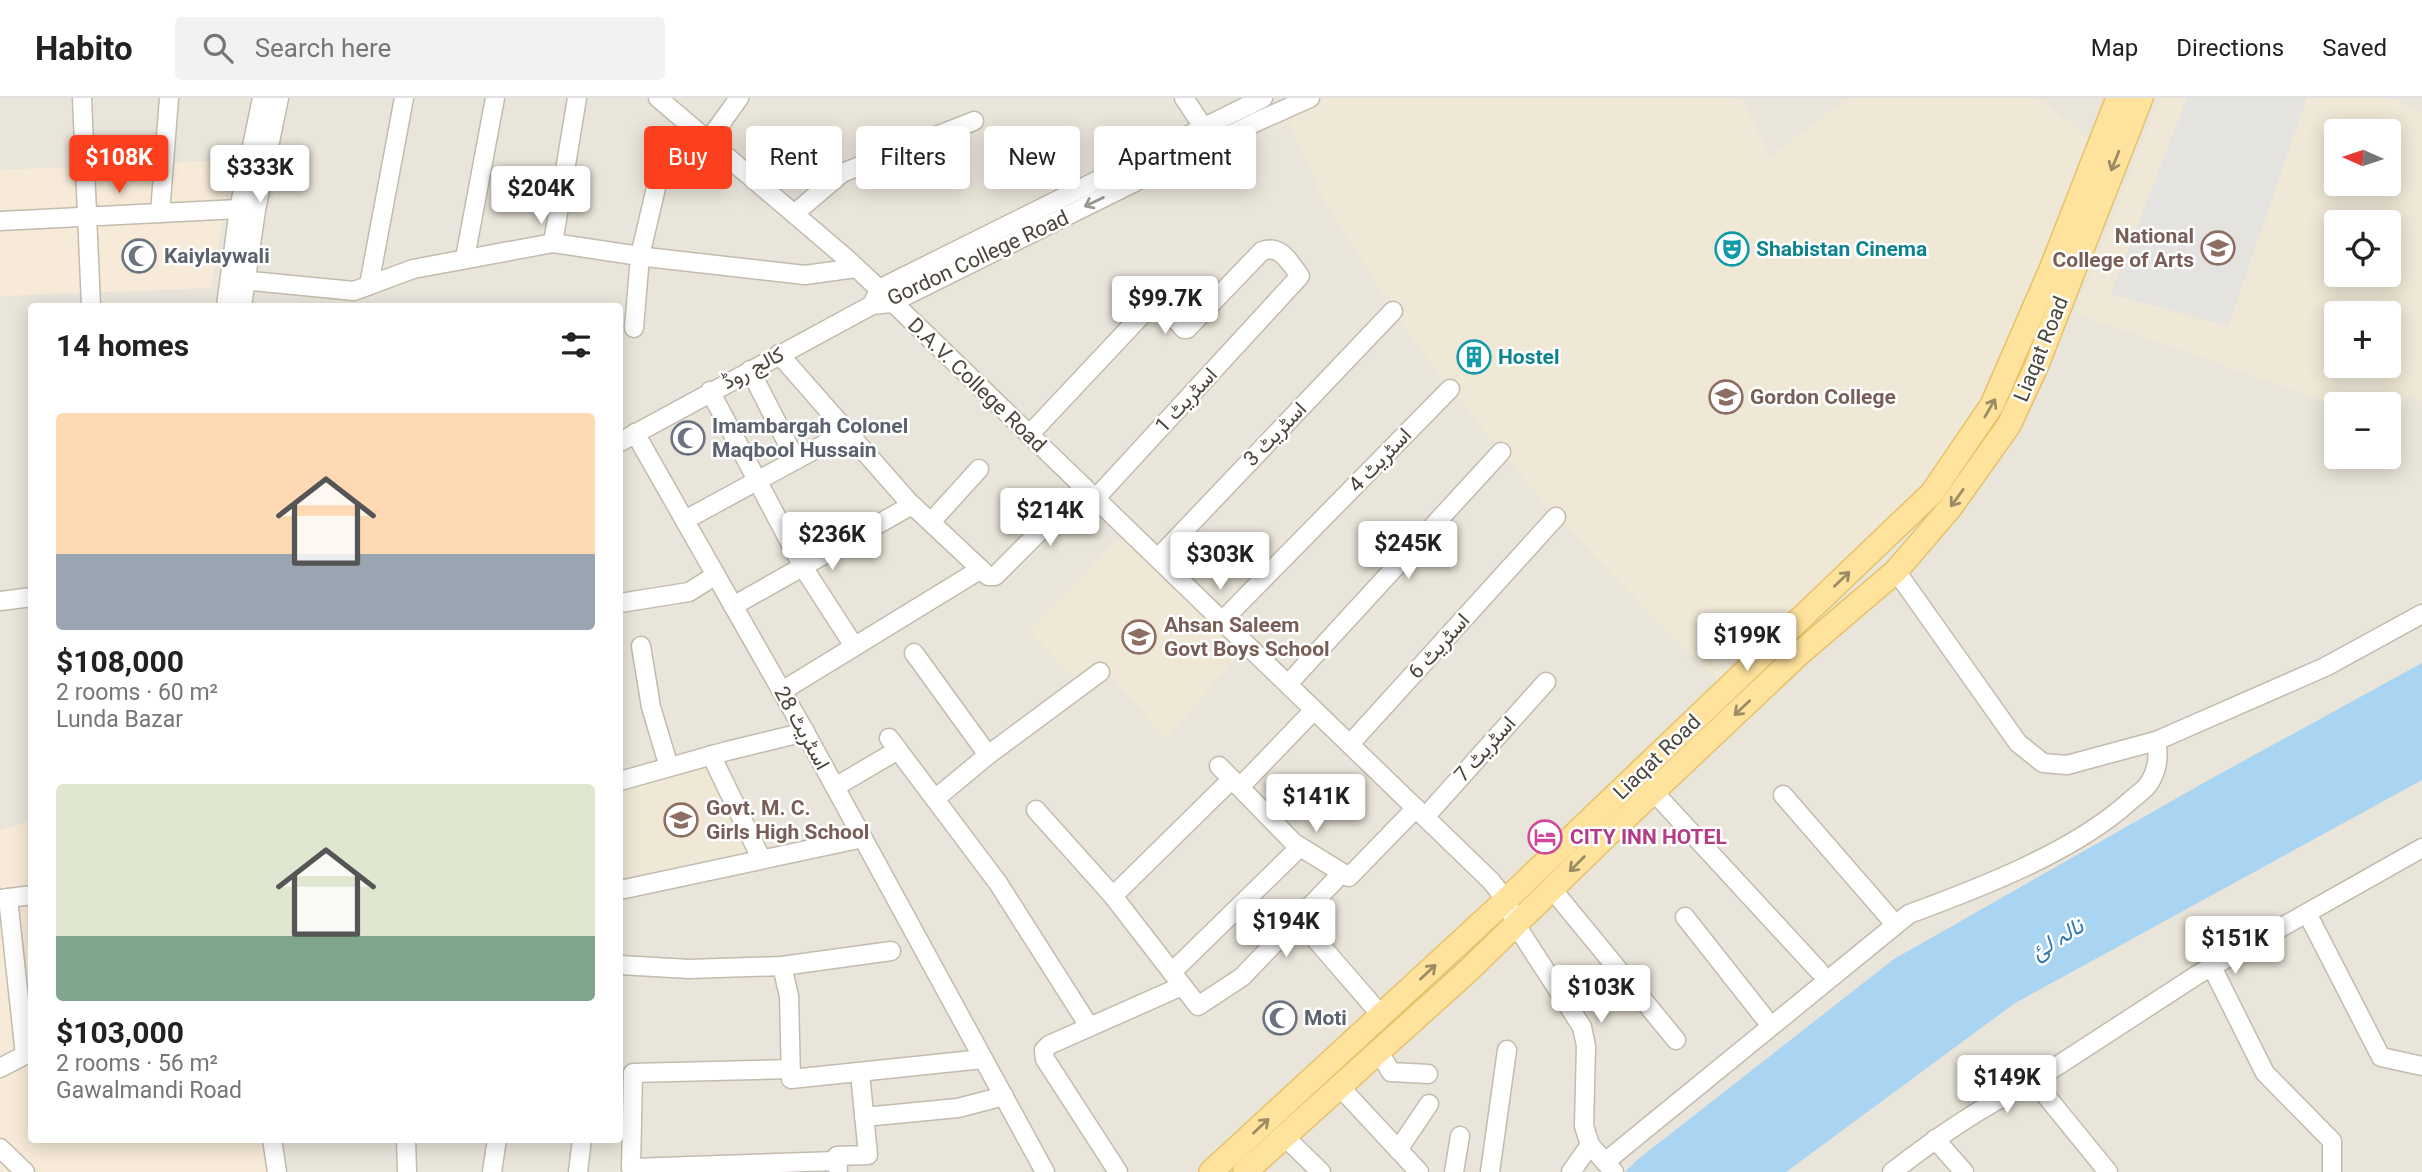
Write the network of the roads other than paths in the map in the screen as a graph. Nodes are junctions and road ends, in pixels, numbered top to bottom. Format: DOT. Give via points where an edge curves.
graph roads {
  1 [pos="82,98"];
  2 [pos="169,98"];
  3 [pos="262,98"];
  4 [pos="279,98"];
  5 [pos="404,98"];
  6 [pos="495,98"];
  7 [pos="577,98"];
  8 [pos="659,98"];
  9 [pos="739,98"];
  10 [pos="1184,98"];
  11 [pos="1263,98"];
  12 [pos="1310,98"];
  13 [pos="2118,98"];
  14 [pos="2141,98"];
  15 [pos="974,121"];
  16 [pos="691,126"];
  17 [pos="719,126"];
  18 [pos="1203,126"];
  19 [pos="1208,126"];
  20 [pos="732,161"];
  21 [pos="1094,186"];
  22 [pos="656,189"];
  23 [pos="239,209"];
  24 [pos="160,213"];
  25 [pos="794,214"];
  26 [pos="86,216"];
  27 [pos="0,221"];
  28 [pos="554,243"];
  29 [pos="640,256"];
  30 [pos="465,258"];
  31 [pos="856,268"];
  32 [pos="238,279"];
  33 [pos="369,285"];
  34 [pos="881,299"];
  35 [pos="91,303"];
  36 [pos="227,303"];
  37 [pos="242,303"];
  38 [pos="1393,311"];
  39 [pos="634,328"];
  40 [pos="779,354"];
  41 [pos="750,370"];
  42 [pos="1450,389"];
  43 [pos="710,391"];
  44 [pos="847,432"];
  45 [pos="1029,435"];
  46 [pos="627,438"];
  47 [pos="1500,452"];
  48 [pos="796,460"];
  49 [pos="979,469"];
  50 [pos="758,481"];
  51 [pos="1090,493"];
  52 [pos="912,505"];
  53 [pos="1556,517"];
  54 [pos="685,520"];
  55 [pos="931,522"];
  56 [pos="1157,558"];
  57 [pos="803,566"];
  58 [pos="981,569"];
  59 [pos="1896,571"];
  60 [pos="716,575"];
  61 [pos="28,598"];
  62 [pos="0,601"];
  63 [pos="623,603"];
  64 [pos="733,606"];
  65 [pos="2422,614"];
  66 [pos="1222,621"];
  67 [pos="641,646"];
  68 [pos="854,646"];
  69 [pos="915,653"];
  70 [pos="1100,672"];
  71 [pos="1546,682"];
  72 [pos="1288,684"];
  73 [pos="782,691"];
  74 [pos="1314,710"];
  75 [pos="805,732"];
  76 [pos="2156,741"];
  77 [pos="1350,744"];
  78 [pos="711,755"];
  79 [pos="988,755"];
  80 [pos="669,767"];
  81 [pos="1230,777"];
  82 [pos="623,780"];
  83 [pos="835,787"];
  84 [pos="1653,791"];
  85 [pos="1783,795"];
  86 [pos="935,799"];
  87 [pos="1036,810"];
  88 [pos="1420,812"];
  89 [pos="863,838"];
  90 [pos="1300,847"];
  91 [pos="2422,848"];
  92 [pos="761,858"];
  93 [pos="1342,873"];
  94 [pos="623,889"];
  95 [pos="1552,889"];
  96 [pos="28,896"];
  97 [pos="1113,896"];
  98 [pos="4,899"];
  99 [pos="1506,900"];
  100 [pos="2307,913"];
  101 [pos="1685,917"];
  102 [pos="1298,919"];
  103 [pos="1895,924"];
  104 [pos="1516,925"];
  105 [pos="891,951"];
  106 [pos="623,965"];
  107 [pos="782,966"];
  108 [pos="2212,967"];
  109 [pos="1819,971"];
  110 [pos="1177,979"];
  111 [pos="1381,1015"];
  112 [pos="1089,1026"];
  113 [pos="1771,1026"];
  114 [pos="1676,1040"];
  115 [pos="1507,1049"];
  116 [pos="28,1051"];
  117 [pos="1379,1052"];
  118 [pos="983,1059"];
  119 [pos="2422,1066"];
  120 [pos="0,1068"];
  121 [pos="791,1069"];
  122 [pos="860,1073"];
  123 [pos="1428,1074"];
  124 [pos="2034,1080"];
  125 [pos="1340,1087"];
  126 [pos="1004,1096"];
  127 [pos="1429,1104"];
  128 [pos="626,1114"];
  129 [pos="864,1117"];
  130 [pos="1460,1136"];
  131 [pos="1285,1137"];
  132 [pos="1935,1139"];
  133 [pos="273,1143"];
  134 [pos="406,1143"];
  135 [pos="496,1143"];
  136 [pos="582,1143"];
  137 [pos="1590,1144"];
  138 [pos="0,1148"];
  139 [pos="1398,1150"];
  140 [pos="838,1166"];
  141 [pos="1259,1167"];
  142 [pos="1609,1167"];
  143 [pos="742,1168"];
  144 [pos="25,1172"];
  145 [pos="277,1172"];
  146 [pos="407,1172"];
  147 [pos="492,1172"];
  148 [pos="578,1172"];
  149 [pos="1045,1172"];
  150 [pos="1118,1172"];
  151 [pos="1211,1172"];
  152 [pos="1321,1172"];
  153 [pos="1419,1172"];
  154 [pos="1454,1172"];
  155 [pos="1490,1172"];
  156 [pos="1571,1172"];
  157 [pos="1892,1172"];
  158 [pos="1964,1172"];
  159 [pos="2108,1172"];
  160 [pos="2332,1172"];
  1 -- 26 [label="street"];
  2 -- 24 [label="street"];
  3 -- 23 [label="street"];
  4 -- 32 [label="street"];
  5 -- 33 [label="street"];
  6 -- 30 [label="street"];
  7 -- 28 [label="street"];
  8 -- 16 [label="street, D.A.V. College Road"];
  9 -- 17 [label="street"];
  10 -- 18 [label="street"];
  11 -- 19 [label="street, Gordon College Road"];
  12 -- 34 [label="street, Gordon College Road, one-way"];
  99 -- 13 [label="main road, Liaqat Road, one-way" via="1932,494 1992,405"];
  14 -- 59 [label="main road, Liaqat Road, one-way" via="2009,425 1950,508"];
  15 -- 25 [label="street" via="842,173"];
  20 -- 25 [label="street, D.A.V. College Road"];
  21 -- 34 [label="street, Gordon College Road"];
  22 -- 29 [label="street"];
  23 -- 24 [label="street"];
  23 -- 32 [label="street"];
  24 -- 26 [label="street"];
  25 -- 31 [label="street, D.A.V. College Road"];
  26 -- 27 [label="street"];
  26 -- 35 [label="street"];
  28 -- 29 [label="street"];
  28 -- 30 [label="street"];
  29 -- 31 [label="street" via="805,275"];
  29 -- 39 [label="street"];
  30 -- 33 [label="street"];
  31 -- 34 [label="street, D.A.V. College Road"];
  32 -- 33 [label="street" via="354,291"];
  32 -- 36 [label="street"];
  32 -- 37 [label="street"];
  34 -- 40 [label="street, کالج روڈ"];
  34 -- 45 [label="street, D.A.V. College Road"];
  38 -- 56 [label="street, اسٹریٹ 3"];
  40 -- 41 [label="street, کالج روڈ"];
  40 -- 44 [label="street"];
  41 -- 43 [label="street, کالج روڈ"];
  41 -- 48 [label="street"];
  42 -- 66 [label="street, اسٹریٹ 4"];
  43 -- 46 [label="street, کالج روڈ"];
  43 -- 50 [label="street"];
  44 -- 48 [label="street"];
  44 -- 52 [label="street"];
  45 -- 51 [label="street, D.A.V. College Road"];
  45 -- 51 [label="street, اسٹریٹ 1" via="1153,303 1163,305 1187,329 1262,251 1279,250 1300,276"];
  46 -- 54 [label="street, اسٹریٹ 28"];
  47 -- 72 [label="street"];
  48 -- 50 [label="street"];
  49 -- 55 [label="street"];
  50 -- 54 [label="street"];
  50 -- 57 [label="street"];
  51 -- 56 [label="street, D.A.V. College Road"];
  51 -- 58 [label="street" via="995,576"];
  52 -- 55 [label="street"];
  52 -- 57 [label="street"];
  53 -- 77 [label="street, اسٹریٹ 6"];
  54 -- 60 [label="street, اسٹریٹ 28"];
  55 -- 58 [label="street"];
  56 -- 66 [label="street, D.A.V. College Road"];
  57 -- 64 [label="street"];
  57 -- 68 [label="street"];
  58 -- 68 [label="street"];
  59 -- 76 [label="street" via="2018,743 2043,764 2067,765"];
  59 -- 84 [label="main road, Liaqat Road, one-way" via="1800,653"];
  60 -- 63 [label="street" via="689,592"];
  60 -- 64 [label="street, اسٹریٹ 28"];
  61 -- 62 [label="street"];
  64 -- 73 [label="street, اسٹریٹ 28"];
  65 -- 76 [label="street" via="2325,667"];
  66 -- 72 [label="street, D.A.V. College Road"];
  67 -- 80 [label="street" via="651,707"];
  68 -- 73 [label="street"];
  69 -- 79 [label="street"];
  70 -- 79 [label="street"];
  71 -- 88 [label="street, اسٹریٹ 7"];
  72 -- 74 [label="street, D.A.V. College Road"];
  73 -- 75 [label="street, اسٹریٹ 28"];
  74 -- 77 [label="street, D.A.V. College Road"];
  74 -- 81 [label="street"];
  75 -- 78 [label="street"];
  75 -- 83 [label="street, اسٹریٹ 28"];
  76 -- 103 [label="street" via="2159,758 2150,783 2114,816 2042,858"];
  77 -- 88 [label="street, D.A.V. College Road"];
  78 -- 80 [label="street"];
  78 -- 92 [label="street"];
  79 -- 86 [label="street"];
  80 -- 82 [label="street"];
  81 -- 90 [label="street"];
  81 -- 97 [label="street"];
  83 -- 86 [label="street" via="894,744"];
  83 -- 89 [label="street, اسٹریٹ 28"];
  84 -- 95 [label="main road, Liaqat Road, one-way"];
  84 -- 109 [label="street"];
  85 -- 103 [label="street"];
  86 -- 112 [label="street" via="998,883"];
  87 -- 97 [label="street"];
  88 -- 93 [label="street, اسٹریٹ 7" via="1349,877"];
  88 -- 99 [label="street, D.A.V. College Road"];
  89 -- 92 [label="street"];
  89 -- 118 [label="street, اسٹریٹ 28"];
  90 -- 93 [label="street"];
  90 -- 110 [label="street"];
  91 -- 100 [label="street"];
  92 -- 94 [label="street"];
  93 -- 102 [label="street"];
  95 -- 104 [label="main road, Liaqat Road"];
  95 -- 114 [label="street"];
  96 -- 98 [label="street"];
  97 -- 110 [label="street"];
  98 -- 116 [label="street"];
  99 -- 104 [label="street, D.A.V. College Road"];
  111 -- 99 [label="main road, Liaqat Road, one-way"];
  100 -- 108 [label="street"];
  100 -- 119 [label="street" via="2381,1057"];
  101 -- 113 [label="street"];
  102 -- 110 [label="street" via="1242,976 1198,1006"];
  102 -- 111 [label="street"];
  103 -- 113 [label="street"];
  104 -- 117 [label="main road, Liaqat Road"];
  104 -- 137 [label="street, D.A.V. College Road" via="1582,1027 1586,1046 1584,1126"];
  105 -- 107 [label="street"];
  106 -- 107 [label="street"];
  107 -- 121 [label="street" via="789,996"];
  108 -- 124 [label="street"];
  108 -- 160 [label="street" via="2265,1073 2332,1140"];
  110 -- 112 [label="street"];
  151 -- 111 [label="main road, Liaqat Road, one-way"];
  112 -- 150 [label="street" via="1049,1045 1045,1059"];
  113 -- 142 [label="street"];
  115 -- 155 [label="street"];
  116 -- 120 [label="street"];
  117 -- 123 [label="street" via="1391,1072"];
  117 -- 125 [label="main road, Liaqat Road"];
  118 -- 122 [label="street"];
  118 -- 126 [label="street, اسٹریٹ 28"];
  121 -- 122 [label="street" via="791,1079"];
  121 -- 128 [label="street" via="634,1073"];
  122 -- 129 [label="street"];
  124 -- 132 [label="street"];
  124 -- 159 [label="street"];
  125 -- 131 [label="main road, Liaqat Road"];
  125 -- 139 [label="street"];
  126 -- 129 [label="street" via="958,1108"];
  126 -- 149 [label="street, اسٹریٹ 28"];
  127 -- 139 [label="street"];
  128 -- 143 [label="street" via="631,1168"];
  129 -- 140 [label="street" via="867,1155 836,1156"];
  130 -- 154 [label="street"];
  131 -- 141 [label="main road, Liaqat Road"];
  131 -- 152 [label="street"];
  132 -- 157 [label="street"];
  132 -- 158 [label="street"];
  133 -- 145 [label="street"];
  134 -- 146 [label="street"];
  135 -- 147 [label="street"];
  136 -- 148 [label="street"];
  137 -- 142 [label="street"];
  137 -- 156 [label="street"];
  138 -- 144 [label="street"];
  139 -- 153 [label="street"];
  140 -- 143 [label="street"];
}
